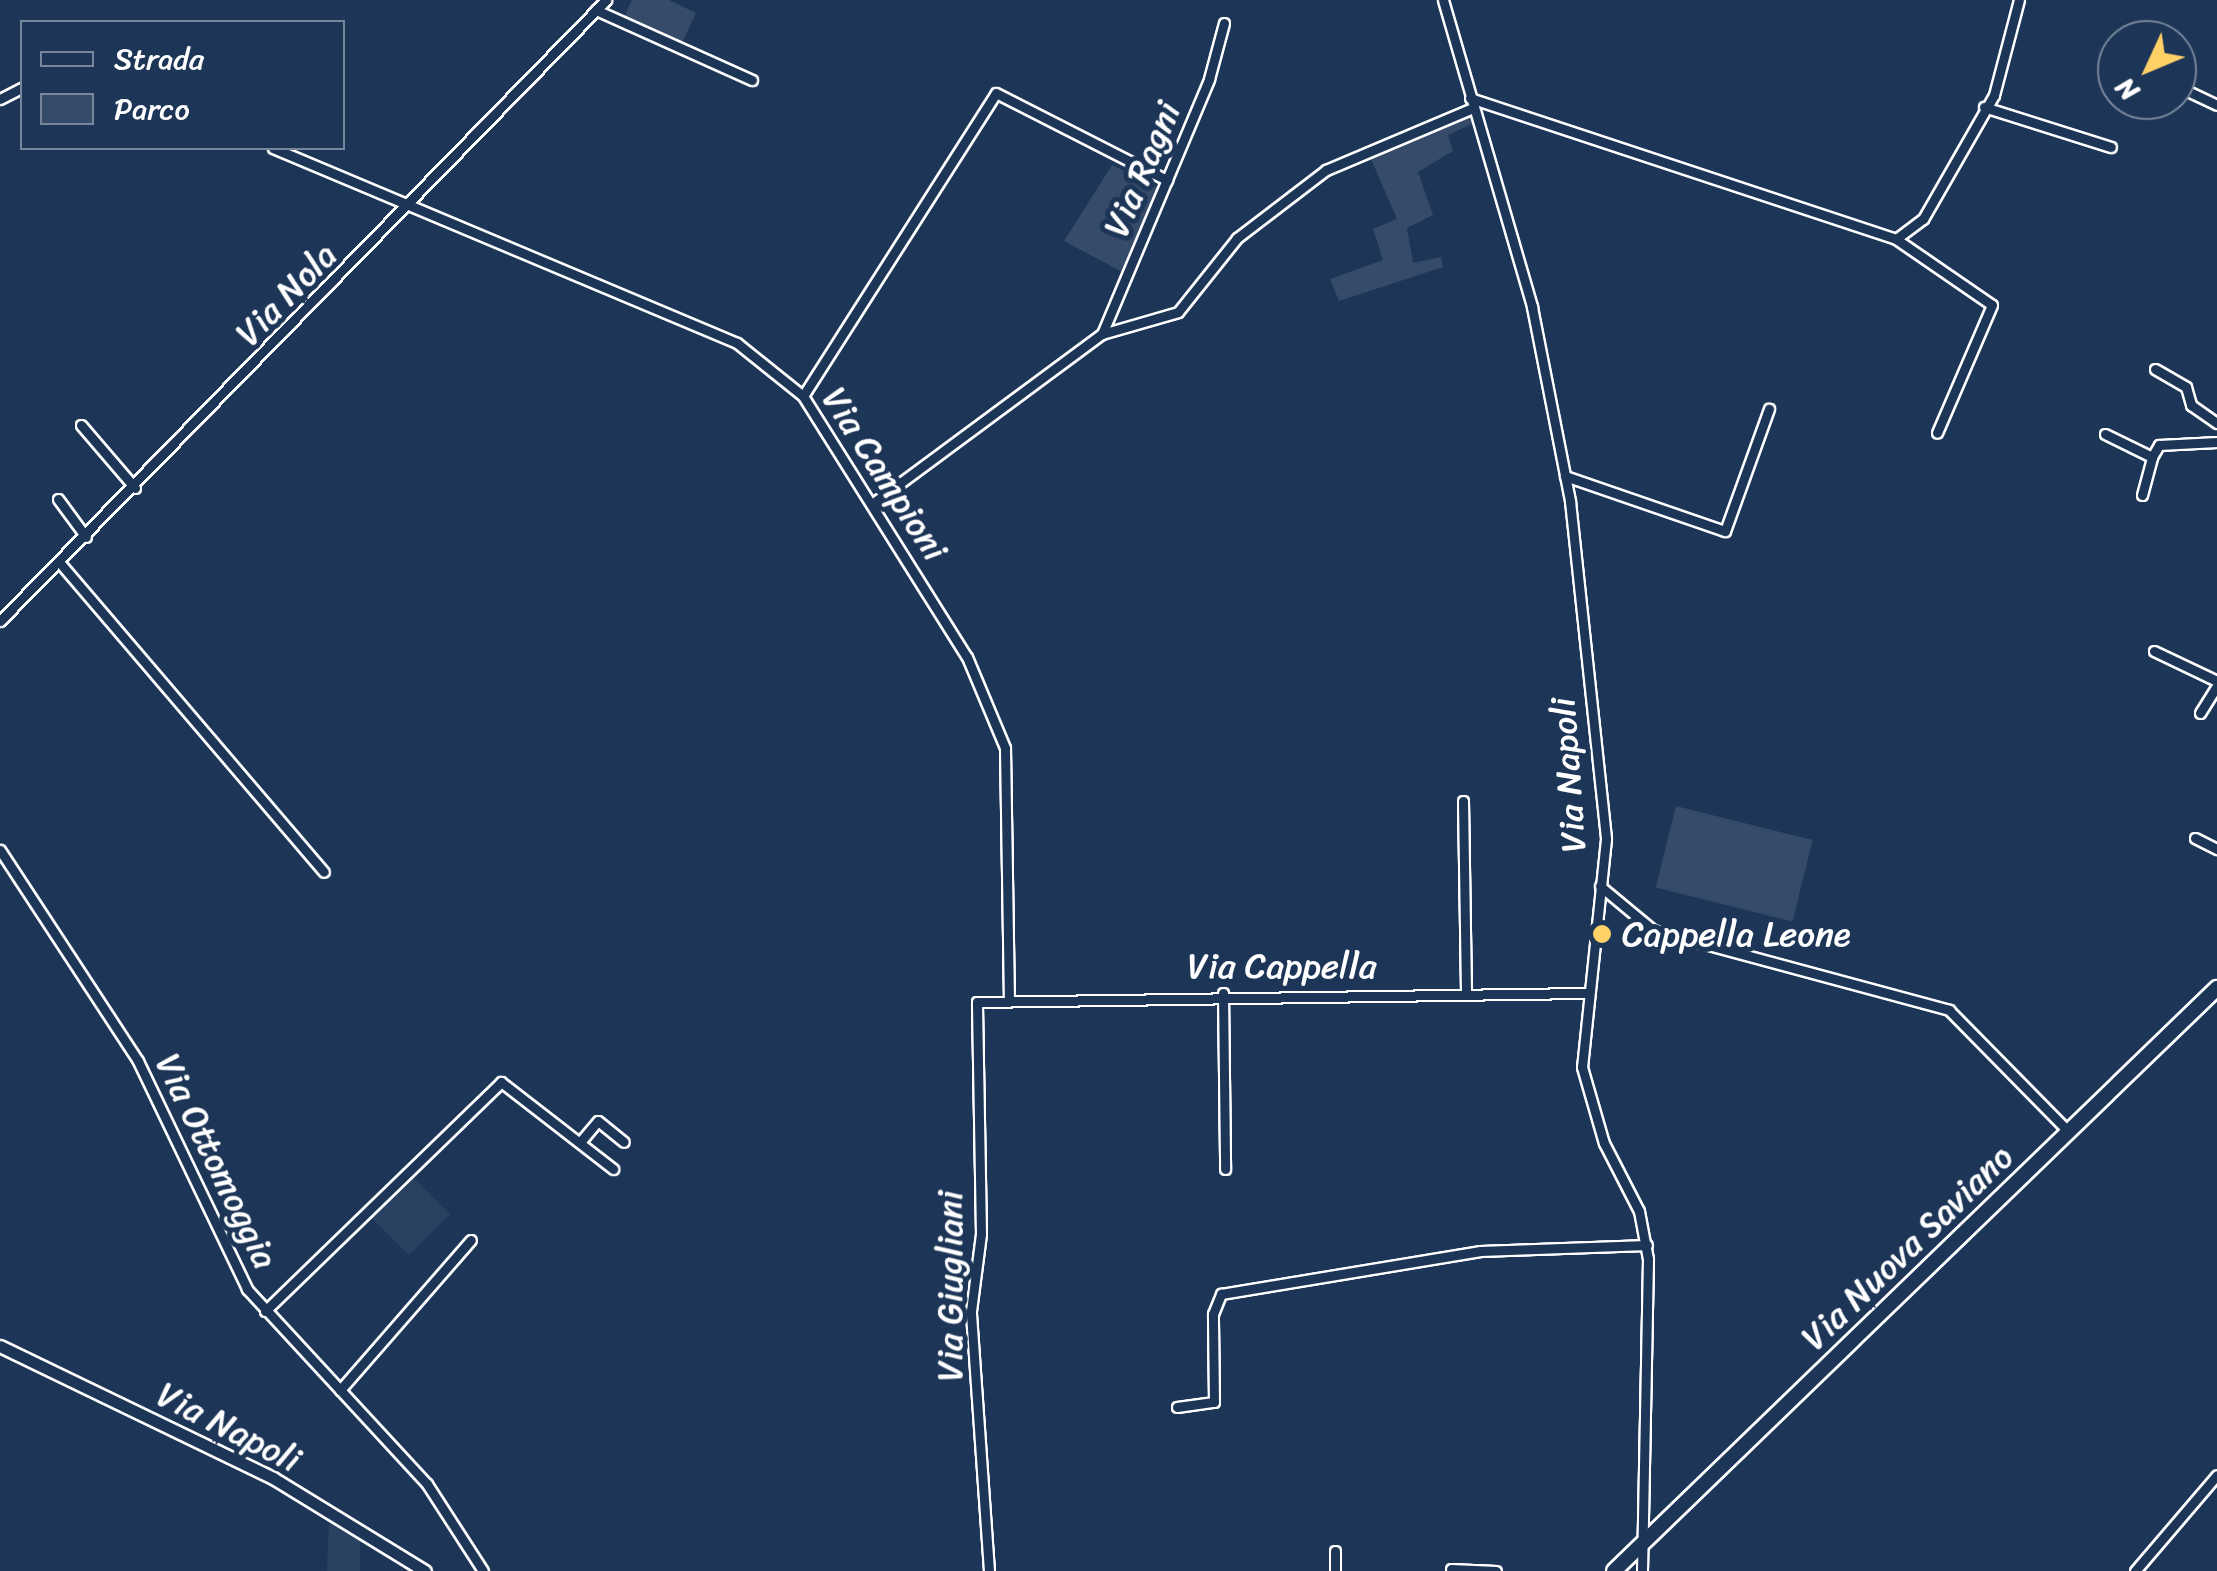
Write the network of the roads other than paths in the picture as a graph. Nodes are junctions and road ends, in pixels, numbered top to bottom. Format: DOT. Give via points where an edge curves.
graph roads {
  1 [pos="606,0"];
  2 [pos="1443,0"];
  3 [pos="2019,0"];
  4 [pos="596,10"];
  5 [pos="1224,23"];
  6 [pos="752,80"];
  7 [pos="1472,103"];
  8 [pos="1984,107"];
  9 [pos="2112,147"];
  10 [pos="278,150"];
  11 [pos="1167,180"];
  12 [pos="413,202"];
  13 [pos="1896,240"];
  14 [pos="1102,334"];
  15 [pos="2155,369"];
  16 [pos="803,396"];
  17 [pos="1769,409"];
  18 [pos="2217,424"];
  19 [pos="81,425"];
  20 [pos="1936,433"];
  21 [pos="2105,434"];
  22 [pos="2217,442"];
  23 [pos="2152,457"];
  24 [pos="1565,476"];
  25 [pos="135,488"];
  26 [pos="2142,495"];
  27 [pos="58,499"];
  28 [pos="876,500"];
  29 [pos="86,537"];
  30 [pos="60,563"];
  31 [pos="0,621"];
  32 [pos="2154,651"];
  33 [pos="2217,684"];
  34 [pos="2200,713"];
  35 [pos="1462,801"];
  36 [pos="2195,838"];
  37 [pos="2217,849"];
  38 [pos="0,850"];
  39 [pos="324,872"];
  40 [pos="1600,886"];
  41 [pos="2217,988"];
  42 [pos="1587,992"];
  43 [pos="1224,993"];
  44 [pos="1466,993"];
  45 [pos="1009,1001"];
  46 [pos="977,1002"];
  47 [pos="2069,1132"];
  48 [pos="581,1141"];
  49 [pos="624,1142"];
  50 [pos="613,1168"];
  51 [pos="1224,1170"];
  52 [pos="471,1240"];
  53 [pos="1646,1246"];
  54 [pos="265,1310"];
  55 [pos="0,1346"];
  56 [pos="340,1390"];
  57 [pos="1177,1407"];
  58 [pos="2217,1476"];
  59 [pos="1638,1548"];
  60 [pos="1334,1551"];
  61 [pos="1451,1569"];
  62 [pos="425,1571"];
  63 [pos="483,1571"];
  64 [pos="989,1571"];
  65 [pos="1336,1571"];
  66 [pos="1496,1571"];
  67 [pos="1614,1571"];
  68 [pos="1642,1571"];
  69 [pos="2136,1571"];
  1 -- 4 [label="street, Via Nola"];
  2 -- 7 [label="street, Via Napoli"];
  3 -- 8 [label="street"];
  4 -- 6 [label="street"];
  4 -- 12 [label="street, Via Nola"];
  5 -- 11 [label="street, Via Ragni"];
  7 -- 13 [label="street"];
  7 -- 14 [label="street" via="1326,170 1237,238 1178,312"];
  7 -- 24 [label="street, Via Napoli" via="1532,307"];
  8 -- 9 [label="street"];
  8 -- 13 [label="street" via="1923,219"];
  10 -- 12 [label="street, Via Campioni"];
  11 -- 14 [label="street, Via Ragni"];
  11 -- 16 [label="street" via="996,93"];
  12 -- 16 [label="street, Via Campioni" via="737,343"];
  12 -- 25 [label="street, Via Nola"];
  13 -- 20 [label="street" via="1992,304"];
  14 -- 28 [label="street"];
  15 -- 18 [label="street" via="2186,387 2191,405"];
  16 -- 28 [label="street, Via Campioni"];
  17 -- 24 [label="street" via="1725,531"];
  19 -- 25 [label="street"];
  21 -- 23 [label="street"];
  22 -- 23 [label="street" via="2159,445"];
  23 -- 26 [label="street"];
  24 -- 40 [label="street, Via Napoli" via="1606,838"];
  25 -- 29 [label="street, Via Nola"];
  27 -- 29 [label="street"];
  28 -- 45 [label="street, Via Campioni" via="967,657 1005,748"];
  29 -- 30 [label="street, Via Nola"];
  30 -- 31 [label="street, Via Nola"];
  30 -- 39 [label="street"];
  32 -- 33 [label="street"];
  33 -- 34 [label="street"];
  35 -- 44 [label="street"];
  36 -- 37 [label="street"];
  38 -- 54 [label="street, Via Ottomoggia" via="138,1060 225,1253"];
  40 -- 42 [label="street, Via Napoli"];
  40 -- 47 [label="street" via="1653,930 1949,1010"];
  41 -- 47 [label="main road, Via Nuova Saviano"];
  42 -- 44 [label="street, Via Cappella"];
  42 -- 53 [label="street, Via Napoli" via="1584,1089"];
  43 -- 44 [label="street, Via Cappella"];
  43 -- 45 [label="street, Via Cappella"];
  43 -- 51 [label="street"];
  45 -- 46 [label="street, Via Cappella"];
  46 -- 64 [label="street, Via Giugliani" via="981,1234 971,1311"];
  47 -- 59 [label="main road, Via Nuova Saviano"];
  48 -- 49 [label="street" via="598,1122"];
  48 -- 50 [label="street"];
  48 -- 54 [label="street" via="501,1082"];
  52 -- 56 [label="street"];
  53 -- 57 [label="street" via="1480,1251 1221,1294 1212,1314 1214,1402"];
  53 -- 59 [label="street, Via Napoli"];
  54 -- 56 [label="street, Via Ottomoggia"];
  55 -- 62 [label="street, Via Napoli" via="256,1468"];
  56 -- 63 [label="street, Via Ottomoggia" via="427,1484"];
  58 -- 69 [label="street"];
  59 -- 67 [label="main road, Via Nuova Saviano"];
  59 -- 68 [label="street, Via Napoli"];
  60 -- 65 [label="street"];
  61 -- 66 [label="street"];
}
